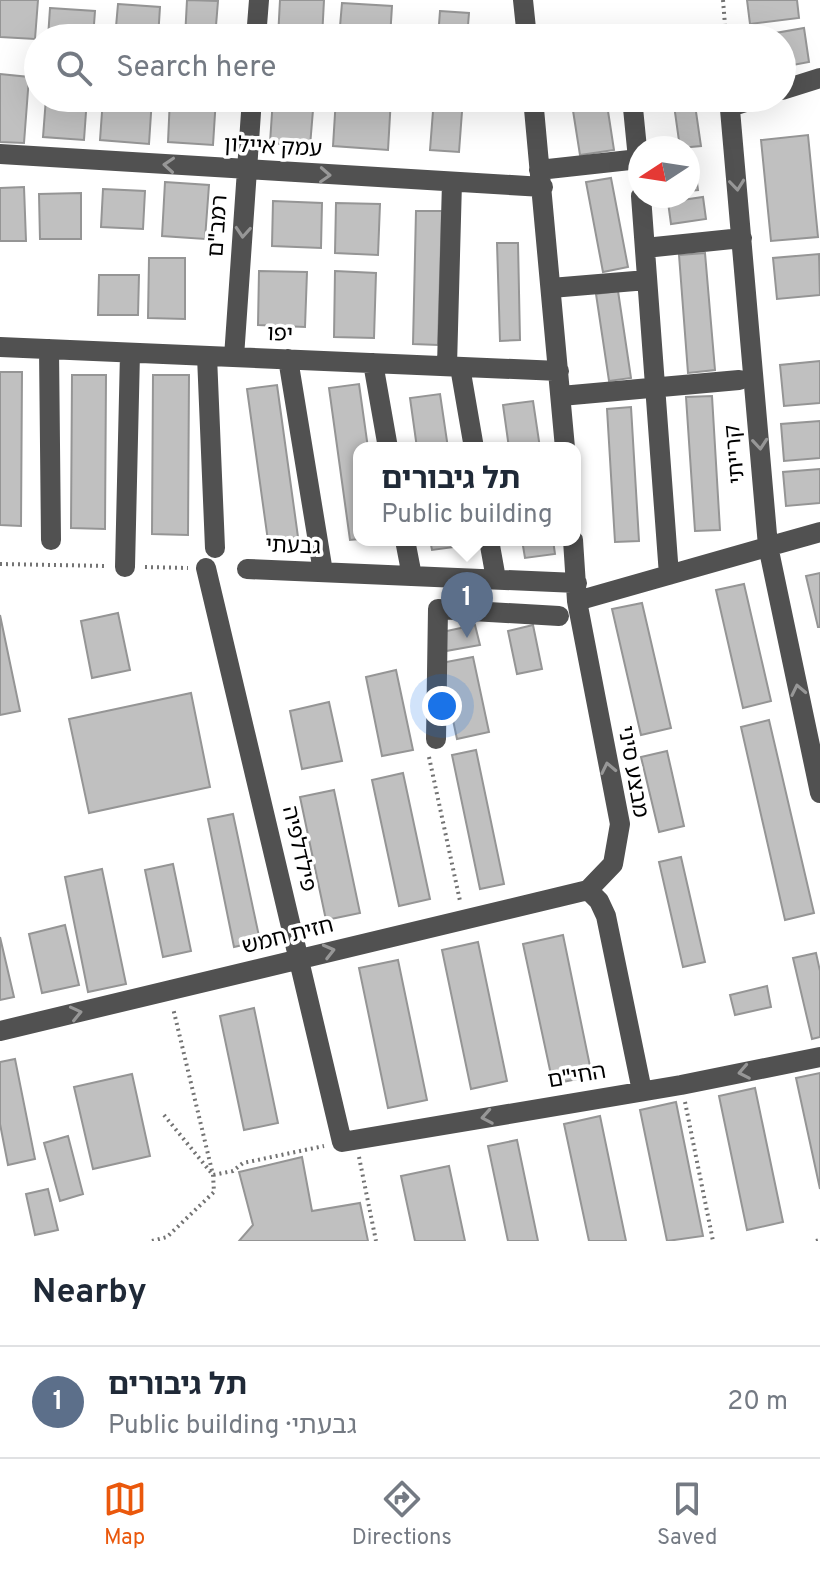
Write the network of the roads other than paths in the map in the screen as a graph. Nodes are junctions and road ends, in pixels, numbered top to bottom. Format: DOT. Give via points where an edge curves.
graph roads {
  1 [pos="259,0"];
  2 [pos="523,0"];
  3 [pos="257,24"];
  4 [pos="526,24"];
  5 [pos="820,78"];
  6 [pos="796,86"];
  7 [pos="251,112"];
  8 [pos="534,112"];
  9 [pos="633,112"];
  10 [pos="731,112"];
  11 [pos="636,136"];
  12 [pos="0,154"];
  13 [pos="628,170"];
  14 [pos="247,171"];
  15 [pos="541,178"];
  16 [pos="452,182"];
  17 [pos="642,208"];
  18 [pos="742,238"];
  19 [pos="645,248"];
  20 [pos="647,280"];
  21 [pos="551,288"];
  22 [pos="0,347"];
  23 [pos="49,349"];
  24 [pos="130,353"];
  25 [pos="207,356"];
  26 [pos="234,357"];
  27 [pos="288,359"];
  28 [pos="373,363"];
  29 [pos="454,367"];
  30 [pos="559,371"];
  31 [pos="739,380"];
  32 [pos="655,387"];
  33 [pos="561,396"];
  34 [pos="387,442"];
  35 [pos="473,442"];
  36 [pos="565,442"];
  37 [pos="820,532"];
  38 [pos="51,540"];
  39 [pos="406,546"];
  40 [pos="490,546"];
  41 [pos="573,546"];
  42 [pos="768,546"];
  43 [pos="215,548"];
  44 [pos="125,567"];
  45 [pos="206,568"];
  46 [pos="247,569"];
  47 [pos="323,572"];
  48 [pos="669,575"];
  49 [pos="412,576"];
  50 [pos="496,579"];
  51 [pos="577,592"];
  52 [pos="559,616"];
  53 [pos="436,739"];
  54 [pos="820,793"];
  55 [pos="588,890"];
  56 [pos="299,959"];
  57 [pos="0,1031"];
  58 [pos="820,1057"];
  59 [pos="642,1091"];
  60 [pos="348,1140"];
  1 -- 3 [label="street"];
  2 -- 4 [label="street"];
  5 -- 6 [label="street"];
  7 -- 14 [label="street, רמב\"ם"];
  8 -- 15 [label="street"];
  9 -- 11 [label="street"];
  10 -- 18 [label="street, קרייתי, one-way"];
  14 -- 12 [label="street, עמק איילון, one-way"];
  13 -- 15 [label="street, עמק איילון"];
  14 -- 16 [label="street, עמק איילון, one-way"];
  14 -- 26 [label="street, רמב\"ם, one-way"];
  15 -- 16 [label="street, עמק איילון"];
  15 -- 21 [label="street"];
  16 -- 29 [label="street"];
  17 -- 19 [label="street"];
  18 -- 19 [label="street"];
  18 -- 42 [label="street, קרייתי, one-way"];
  19 -- 20 [label="street"];
  20 -- 21 [label="street"];
  20 -- 32 [label="street"];
  21 -- 30 [label="street"];
  22 -- 23 [label="street, יפו"];
  23 -- 24 [label="street, יפו"];
  23 -- 38 [label="street"];
  24 -- 25 [label="street, יפו"];
  24 -- 44 [label="street"];
  25 -- 26 [label="street, יפו"];
  25 -- 43 [label="street"];
  26 -- 27 [label="street, יפו"];
  27 -- 28 [label="street, יפו"];
  27 -- 47 [label="street"];
  28 -- 29 [label="street, יפו"];
  28 -- 34 [label="street"];
  29 -- 30 [label="street, יפו"];
  29 -- 35 [label="street"];
  30 -- 33 [label="street"];
  31 -- 32 [label="street"];
  32 -- 33 [label="street"];
  32 -- 48 [label="street"];
  33 -- 36 [label="street"];
  37 -- 42 [label="street, גבעתי"];
  39 -- 49 [label="street"];
  40 -- 50 [label="street"];
  41 -- 51 [label="street, מבצע סיני"];
  42 -- 48 [label="street, גבעתי"];
  54 -- 42 [label="street, קרייתי, one-way"];
  45 -- 56 [label="street, פילדלפיה"];
  46 -- 47 [label="street, גבעתי"];
  47 -- 49 [label="street, גבעתי"];
  48 -- 51 [label="street, גבעתי"];
  49 -- 50 [label="street, גבעתי"];
  50 -- 51 [label="street, גבעתי"];
  55 -- 51 [label="street, מבצע סיני, one-way" via="613,864 620,824"];
  52 -- 53 [label="street" via="438,609"];
  56 -- 55 [label="street, חזית חמש, one-way"];
  55 -- 59 [label="street" via="606,916"];
  57 -- 56 [label="street, חזית חמש, one-way"];
  56 -- 60 [label="street, פילדלפיה"];
  58 -- 59 [label="street, החי\"ם, one-way"];
  59 -- 60 [label="street, החי\"ם, one-way"];
}
